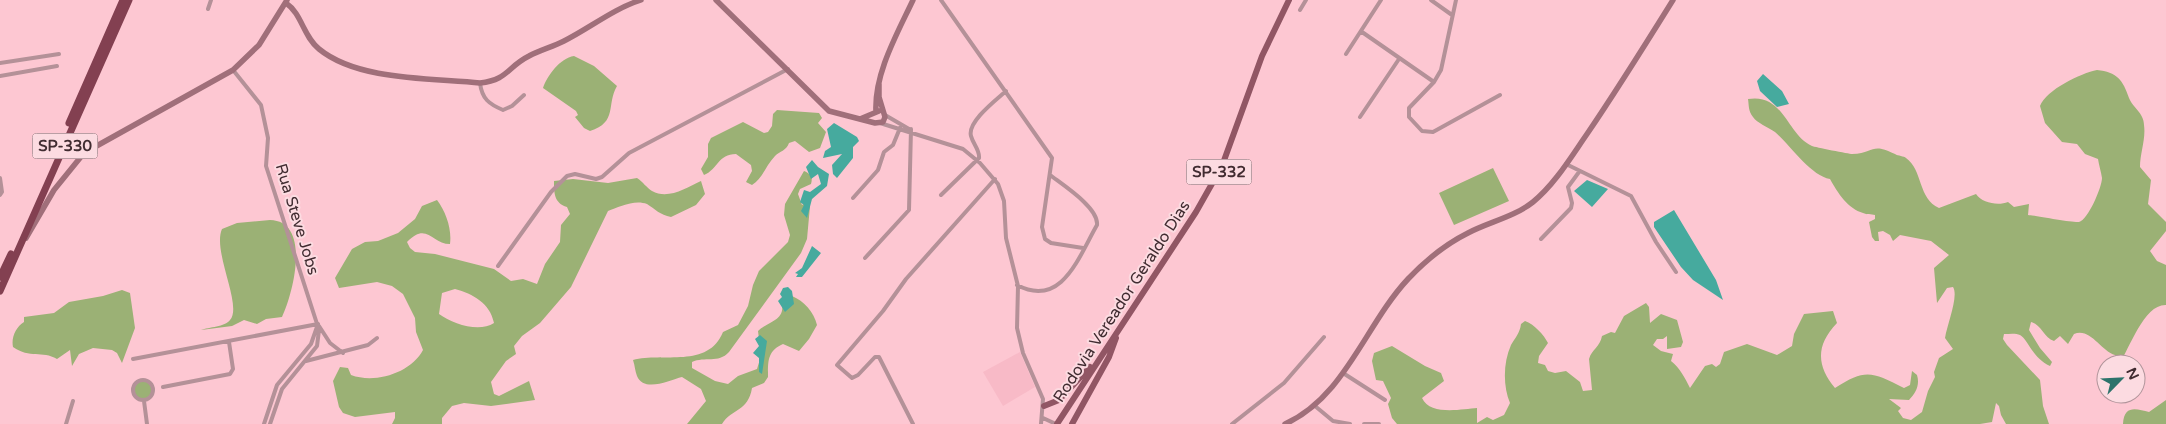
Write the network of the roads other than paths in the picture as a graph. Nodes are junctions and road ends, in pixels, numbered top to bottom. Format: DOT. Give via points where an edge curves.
graph roads {
  1 [pos="123,0"];
  2 [pos="129,0"];
  3 [pos="210,0"];
  4 [pos="641,0"];
  5 [pos="716,0"];
  6 [pos="913,0"];
  7 [pos="941,0"];
  8 [pos="1289,0"];
  9 [pos="1306,0"];
  10 [pos="1381,0"];
  11 [pos="1431,0"];
  12 [pos="1456,0"];
  13 [pos="1673,0"];
  14 [pos="286,1"];
  15 [pos="208,9"];
  16 [pos="1300,10"];
  17 [pos="1452,15"];
  18 [pos="1362,32"];
  19 [pos="60,54"];
  20 [pos="1346,54"];
  21 [pos="1399,59"];
  22 [pos="0,63"];
  23 [pos="57,66"];
  24 [pos="788,69"];
  25 [pos="233,70"];
  26 [pos="0,76"];
  27 [pos="1434,82"];
  28 [pos="480,83"];
  29 [pos="879,84"];
  30 [pos="1006,91"];
  31 [pos="524,95"];
  32 [pos="1500,95"];
  33 [pos="875,113"];
  34 [pos="884,113"];
  35 [pos="1360,117"];
  36 [pos="860,119"];
  37 [pos="879,123"];
  38 [pos="900,128"];
  39 [pos="911,130"];
  40 [pos="977,160"];
  41 [pos="1566,164"];
  42 [pos="1579,172"];
  43 [pos="1050,175"];
  44 [pos="0,178"];
  45 [pos="995,179"];
  46 [pos="1,194"];
  47 [pos="941,195"];
  48 [pos="853,198"];
  49 [pos="1541,239"];
  50 [pos="1083,248"];
  51 [pos="865,258"];
  52 [pos="14,260"];
  53 [pos="498,266"];
  54 [pos="1676,272"];
  55 [pos="0,277"];
  56 [pos="1017,285"];
  57 [pos="0,291"];
  58 [pos="1028,291"];
  59 [pos="1018,295"];
  60 [pos="318,324"];
  61 [pos="1119,329"];
  62 [pos="1324,337"];
  63 [pos="377,338"];
  64 [pos="229,342"];
  65 [pos="343,353"];
  66 [pos="302,357"];
  67 [pos="133,359"];
  68 [pos="306,361"];
  69 [pos="1096,362"];
  70 [pos="1342,373"];
  71 [pos="163,387"];
  72 [pos="1385,400"];
  73 [pos="72,401"];
  74 [pos="144,401"];
  75 [pos="1044,406"];
  76 [pos="1315,406"];
  77 [pos="1043,418"];
  78 [pos="1054,423"];
  79 [pos="66,424"];
  80 [pos="147,424"];
  81 [pos="264,424"];
  82 [pos="270,424"];
  83 [pos="914,424"];
  84 [pos="1041,424"];
  85 [pos="1072,424"];
  86 [pos="1232,424"];
  87 [pos="1285,424"];
  88 [pos="1350,424"];
  89 [pos="1364,424"];
  90 [pos="1379,424"];
  1 -- 55 [label="highway, SP-330"];
  2 -- 52 [label="highway, SP-330"];
  3 -- 15 [label="street"];
  4 -- 28 [label="street" via="622,6 564,41 527,57 502,78"];
  5 -- 24 [label="street"];
  6 -- 29 [label="street"];
  7 -- 30 [label="street"];
  8 -- 61 [label="main road, Rodovia Vereador Geraldo Dias / SP-332" via="1262,56 1222,166 1196,212"];
  9 -- 16 [label="street"];
  10 -- 18 [label="street"];
  11 -- 17 [label="street"];
  12 -- 17 [label="street"];
  13 -- 41 [label="street" via="1629,73"];
  14 -- 25 [label="street" via="259,45"];
  14 -- 28 [label="street" via="294,8 310,41 353,67 388,74"];
  17 -- 27 [label="street" via="1446,53"];
  18 -- 20 [label="street"];
  18 -- 21 [label="street"];
  19 -- 22 [label="street"];
  21 -- 27 [label="street"];
  21 -- 35 [label="street"];
  23 -- 26 [label="street"];
  24 -- 36 [label="street" via="829,110"];
  24 -- 53 [label="street" via="629,153 602,177 567,176 550,192"];
  25 -- 52 [label="street" via="84,153 54,190"];
  25 -- 60 [label="street, Rua Steve Jobs" via="261,104 268,138 266,166"];
  27 -- 32 [label="street" via="1408,112 1417,128 1426,133 1442,128"];
  28 -- 31 [label="street" via="483,98 503,110"];
  29 -- 33 [label="street"];
  29 -- 34 [label="street"];
  30 -- 40 [label="street" via="977,118 972,127 971,136 980,155"];
  30 -- 43 [label="street" via="1052,158"];
  33 -- 34 [label="street"];
  33 -- 36 [label="street"];
  33 -- 37 [label="street" via="874,120"];
  34 -- 37 [label="street" via="885,120"];
  34 -- 39 [label="street" via="890,120"];
  36 -- 37 [label="street"];
  37 -- 38 [label="street"];
  38 -- 39 [label="street"];
  38 -- 48 [label="street" via="898,138 884,152 878,170"];
  39 -- 40 [label="street" via="963,149"];
  39 -- 51 [label="street" via="909,210"];
  40 -- 45 [label="street"];
  40 -- 47 [label="street"];
  41 -- 42 [label="street"];
  41 -- 70 [label="street" via="1522,210 1468,233 1425,263 1391,299"];
  42 -- 49 [label="street" via="1568,187 1572,206"];
  42 -- 54 [label="street" via="1631,196"];
  43 -- 50 [label="street" via="1096,215 1097,225"];
  43 -- 50 [label="street" via="1042,226 1045,239"];
  44 -- 46 [label="street"];
  45 -- 56 [label="street" via="1004,201 1006,238"];
  45 -- 83 [label="street" via="906,279 837,365 852,378 875,356 882,359"];
  50 -- 58 [label="street" via="1064,281 1042,292"];
  52 -- 57 [label="highway, SP-330"];
  56 -- 58 [label="street"];
  56 -- 59 [label="street"];
  58 -- 59 [label="street"];
  59 -- 75 [label="street" via="1019,342"];
  60 -- 64 [label="street"];
  60 -- 65 [label="street" via="330,343"];
  60 -- 66 [label="street"];
  60 -- 68 [label="street" via="317,346"];
  61 -- 69 [label="main road, Rodovia Vereador Geraldo Dias / SP-332"];
  61 -- 85 [label="main road" via="1109,357"];
  62 -- 86 [label="street" via="1284,383"];
  63 -- 65 [label="street" via="368,345"];
  64 -- 67 [label="street"];
  64 -- 71 [label="street" via="233,369 230,374"];
  65 -- 68 [label="street"];
  66 -- 68 [label="street"];
  66 -- 81 [label="street" via="277,385"];
  68 -- 82 [label="street" via="282,389"];
  69 -- 75 [label="main road" via="1059,400"];
  69 -- 78 [label="main road, Rodovia Vereador Geraldo Dias / SP-332"];
  70 -- 72 [label="street"];
  70 -- 76 [label="street"];
  73 -- 79 [label="street"];
  74 -- 74 [label="street" via="153,391 149,382 143,380 136,382 132,391 135,398"];
  74 -- 80 [label="street"];
  75 -- 77 [label="street"];
  76 -- 87 [label="street"];
  76 -- 88 [label="street" via="1333,421"];
  77 -- 78 [label="street"];
  77 -- 84 [label="street"];
  89 -- 90 [label="street"];
}
